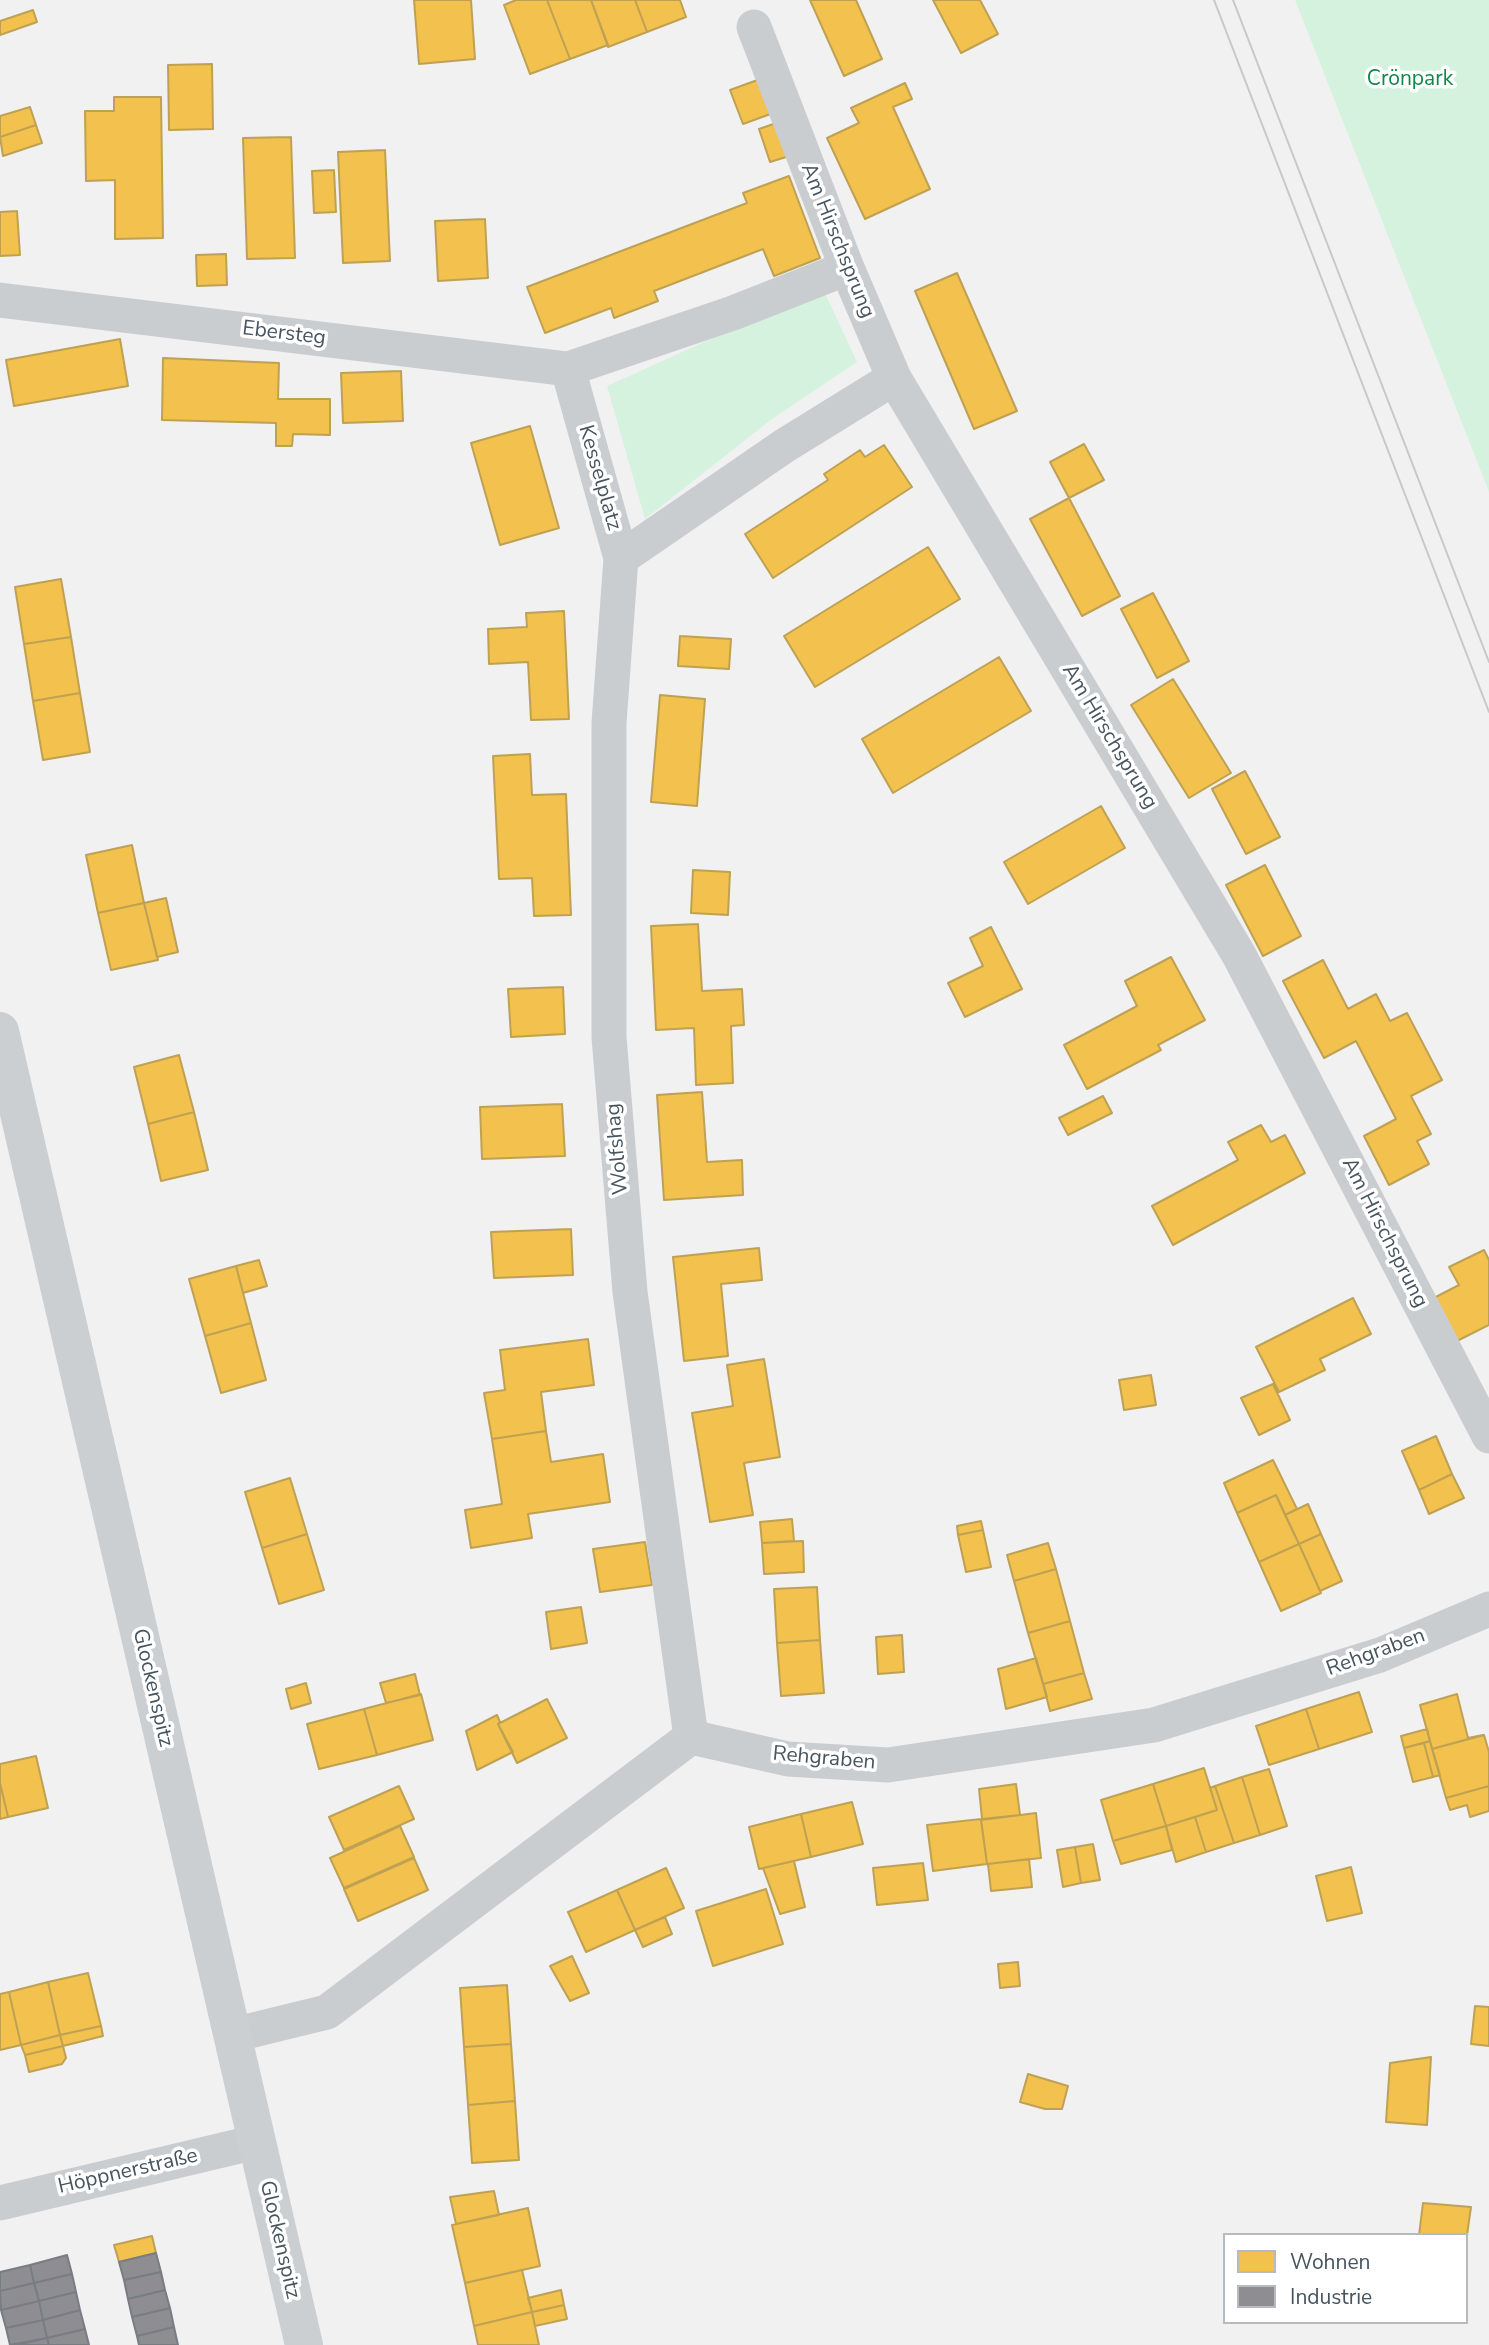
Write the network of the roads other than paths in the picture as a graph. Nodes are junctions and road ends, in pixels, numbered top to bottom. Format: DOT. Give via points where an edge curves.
graph roads {
  1 [pos="754,27"];
  2 [pos="847,268"];
  3 [pos="0,300"];
  4 [pos="568,369"];
  5 [pos="894,378"];
  6 [pos="621,558"];
  7 [pos="0,1031"];
  8 [pos="1489,1436"];
  9 [pos="1489,1609"];
  10 [pos="691,1738"];
  11 [pos="233,2035"];
  12 [pos="256,2142"];
  13 [pos="0,2203"];
  14 [pos="304,2345"];
  1 -- 2 [label="street, Am Hirschsprung"];
  2 -- 4 [label="street" via="733,313"];
  2 -- 5 [label="street, Am Hirschsprung"];
  3 -- 4 [label="street, Ebersteg"];
  4 -- 6 [label="street, Kesselplatz"];
  5 -- 6 [label="street, Kesselplatz" via="784,446"];
  5 -- 8 [label="street, Am Hirschsprung" via="1240,956"];
  6 -- 10 [label="street, Wolfshag" via="609,723 609,1037 630,1292"];
  7 -- 11 [label="main road, Glockenspitz"];
  9 -- 10 [label="street, Rehgraben" via="1380,1655 1154,1725 888,1765 788,1759"];
  10 -- 11 [label="street" via="327,2012"];
  11 -- 12 [label="main road, Glockenspitz"];
  12 -- 13 [label="street, Höppnerstraße"];
  12 -- 14 [label="main road, Glockenspitz"];
}
